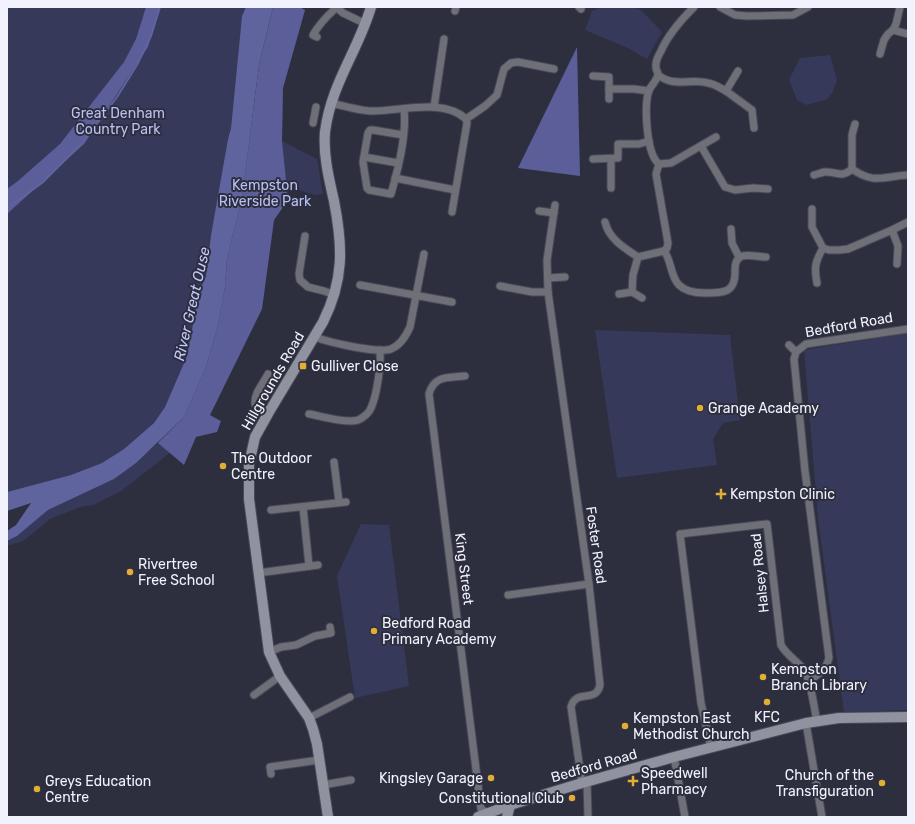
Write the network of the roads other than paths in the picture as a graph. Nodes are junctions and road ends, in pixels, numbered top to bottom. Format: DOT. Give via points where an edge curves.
graph roads {
  1 [pos="336,7"];
  2 [pos="371,7"];
  3 [pos="694,7"];
  4 [pos="720,7"];
  5 [pos="808,7"];
  6 [pos="900,7"];
  7 [pos="366,24"];
  8 [pos="893,30"];
  9 [pos="908,34"];
  10 [pos="314,37"];
  11 [pos="444,39"];
  12 [pos="880,54"];
  13 [pos="554,69"];
  14 [pos="738,71"];
  15 [pos="658,75"];
  16 [pos="593,76"];
  17 [pos="609,89"];
  18 [pos="726,91"];
  19 [pos="649,92"];
  20 [pos="609,99"];
  21 [pos="331,103"];
  22 [pos="434,107"];
  23 [pos="404,109"];
  24 [pos="328,117"];
  25 [pos="466,119"];
  26 [pos="313,122"];
  27 [pos="855,124"];
  28 [pos="754,128"];
  29 [pos="403,134"];
  30 [pos="716,137"];
  31 [pos="649,142"];
  32 [pos="701,146"];
  33 [pos="364,156"];
  34 [pos="593,159"];
  35 [pos="611,159"];
  36 [pos="398,163"];
  37 [pos="659,164"];
  38 [pos="852,169"];
  39 [pos="814,175"];
  40 [pos="908,175"];
  41 [pos="395,178"];
  42 [pos="611,188"];
  43 [pos="768,189"];
  44 [pos="455,190"];
  45 [pos="555,205"];
  46 [pos="812,209"];
  47 [pos="539,211"];
  48 [pos="452,212"];
  49 [pos="554,213"];
  50 [pos="606,222"];
  51 [pos="908,222"];
  52 [pos="731,229"];
  53 [pos="892,230"];
  54 [pos="305,236"];
  55 [pos="295,248"];
  56 [pos="822,248"];
  57 [pos="303,250"];
  58 [pos="664,251"];
  59 [pos="424,254"];
  60 [pos="638,257"];
  61 [pos="739,257"];
  62 [pos="766,257"];
  63 [pos="896,264"];
  64 [pos="565,277"];
  65 [pos="548,278"];
  66 [pos="375,279"];
  67 [pos="817,283"];
  68 [pos="360,285"];
  69 [pos="500,286"];
  70 [pos="373,287"];
  71 [pos="548,292"];
  72 [pos="632,292"];
  73 [pos="619,294"];
  74 [pos="335,295"];
  75 [pos="416,295"];
  76 [pos="642,298"];
  77 [pos="452,302"];
  78 [pos="908,329"];
  79 [pos="315,337"];
  80 [pos="789,345"];
  81 [pos="380,350"];
  82 [pos="796,352"];
  83 [pos="268,374"];
  84 [pos="465,376"];
  85 [pos="269,412"];
  86 [pos="309,414"];
  87 [pos="334,462"];
  88 [pos="303,507"];
  89 [pos="271,510"];
  90 [pos="318,565"];
  91 [pos="309,566"];
  92 [pos="258,573"];
  93 [pos="589,584"];
  94 [pos="508,595"];
  95 [pos="330,627"];
  96 [pos="269,652"];
  97 [pos="280,676"];
  98 [pos="808,681"];
  99 [pos="254,695"];
  100 [pos="350,696"];
  101 [pos="908,717"];
  102 [pos="309,718"];
  103 [pos="816,721"];
  104 [pos="806,723"];
  105 [pos="711,748"];
  106 [pos="674,757"];
  107 [pos="319,760"];
  108 [pos="271,774"];
  109 [pos="351,780"];
  110 [pos="585,783"];
  111 [pos="322,785"];
  112 [pos="510,805"];
  113 [pos="490,814"];
  114 [pos="328,817"];
  115 [pos="508,817"];
  116 [pos="588,817"];
  117 [pos="685,817"];
  118 [pos="822,817"];
  1 -- 7 [label="street"];
  1 -- 10 [label="street" via="321,23"];
  2 -- 7 [label="street, Hillgrounds Road"];
  3 -- 15 [label="street" via="669,36 661,50 656,64"];
  4 -- 5 [label="street" via="735,15 747,16 793,15"];
  6 -- 8 [label="street"];
  7 -- 21 [label="street, Hillgrounds Road"];
  8 -- 9 [label="street"];
  8 -- 12 [label="street" via="884,40"];
  11 -- 22 [label="street"];
  13 -- 25 [label="street" via="511,63 504,69 497,95"];
  14 -- 18 [label="street"];
  15 -- 18 [label="street" via="681,83 708,82"];
  15 -- 19 [label="street"];
  16 -- 17 [label="street" via="609,77"];
  17 -- 19 [label="street"];
  17 -- 20 [label="street"];
  18 -- 28 [label="street" via="752,110"];
  19 -- 31 [label="street"];
  21 -- 23 [label="street" via="368,111"];
  21 -- 24 [label="street, Hillgrounds Road"];
  22 -- 23 [label="street"];
  22 -- 25 [label="street" via="456,112"];
  23 -- 29 [label="street"];
  24 -- 26 [label="street" via="315,111"];
  24 -- 74 [label="street, Hillgrounds Road" via="325,153 336,212 340,252"];
  25 -- 44 [label="street"];
  27 -- 38 [label="street" via="849,134"];
  29 -- 33 [label="street" via="370,130"];
  29 -- 36 [label="street"];
  30 -- 32 [label="street"];
  31 -- 35 [label="street" via="618,144 618,158"];
  31 -- 37 [label="street" via="652,155"];
  32 -- 37 [label="street" via="671,163"];
  32 -- 43 [label="street" via="725,187 735,190"];
  33 -- 36 [label="street"];
  33 -- 41 [label="street" via="369,190 391,194"];
  34 -- 35 [label="street"];
  35 -- 42 [label="street"];
  36 -- 41 [label="street"];
  37 -- 58 [label="street" via="656,174 668,243"];
  38 -- 39 [label="street" via="840,175 824,172"];
  38 -- 40 [label="street" via="872,178 887,179"];
  41 -- 44 [label="street"];
  44 -- 48 [label="street"];
  45 -- 49 [label="street, Foster Road"];
  46 -- 56 [label="street" via="812,227"];
  47 -- 49 [label="street"];
  49 -- 65 [label="street, Foster Road" via="547,260"];
  50 -- 60 [label="street" via="611,236"];
  51 -- 53 [label="street"];
  52 -- 61 [label="street" via="732,243"];
  53 -- 56 [label="street" via="848,249"];
  53 -- 63 [label="street" via="898,246"];
  54 -- 57 [label="street"];
  55 -- 57 [label="street"];
  56 -- 67 [label="street" via="814,272"];
  57 -- 74 [label="street" via="300,280 308,287"];
  58 -- 60 [label="street"];
  58 -- 61 [label="street" via="679,285 691,292 702,293 722,293 728,290 733,285 736,261"];
  59 -- 75 [label="street"];
  60 -- 72 [label="street"];
  61 -- 62 [label="street"];
  64 -- 65 [label="street"];
  65 -- 71 [label="street, Foster Road"];
  66 -- 70 [label="street"];
  68 -- 70 [label="street"];
  69 -- 71 [label="street"];
  70 -- 75 [label="street"];
  71 -- 93 [label="street, Foster Road"];
  72 -- 73 [label="street"];
  72 -- 76 [label="street"];
  74 -- 79 [label="street, Hillgrounds Road"];
  75 -- 77 [label="street"];
  75 -- 81 [label="street" via="410,327 405,337 399,345 390,350"];
  78 -- 82 [label="street, Bedford Road" via="806,344"];
  79 -- 81 [label="street" via="327,342"];
  79 -- 85 [label="street, Hillgrounds Road"];
  80 -- 82 [label="street, Bedford Road"];
  81 -- 86 [label="street" via="381,364 374,400 366,416 357,421 346,421"];
  82 -- 98 [label="street, Bedford Road" via="794,359 805,471 829,658 825,668"];
  83 -- 85 [label="street" via="266,384 257,393 255,404"];
  84 -- 113 [label="street, King Street" via="434,382 429,394 482,809"];
  85 -- 92 [label="street, Hillgrounds Road" via="255,438 249,464 248,499"];
  87 -- 88 [label="street" via="342,502"];
  88 -- 89 [label="street"];
  88 -- 91 [label="street"];
  90 -- 91 [label="street"];
  91 -- 92 [label="street"];
  92 -- 96 [label="street, Hillgrounds Road"];
  93 -- 94 [label="street"];
  93 -- 110 [label="street, Foster Road" via="600,685 594,695 577,697 572,701 571,707"];
  95 -- 96 [label="street" via="331,633 315,636 296,645 280,646"];
  96 -- 97 [label="street, Hillgrounds Road"];
  97 -- 99 [label="street"];
  97 -- 102 [label="street, Hillgrounds Road"];
  98 -- 103 [label="street, Halsey Road"];
  98 -- 105 [label="street, Halsey Road" via="804,671 781,645 767,524 680,534 701,703"];
  100 -- 102 [label="street"];
  101 -- 103 [label="street, Bedford Road"];
  102 -- 107 [label="street, Hillgrounds Road"];
  103 -- 104 [label="street, Bedford Road"];
  104 -- 105 [label="street, Bedford Road"];
  104 -- 118 [label="street"];
  105 -- 106 [label="street, Bedford Road"];
  106 -- 110 [label="street, Bedford Road"];
  106 -- 117 [label="street"];
  107 -- 108 [label="street" via="270,767"];
  107 -- 111 [label="street, Hillgrounds Road"];
  109 -- 111 [label="street"];
  110 -- 112 [label="street, Bedford Road"];
  110 -- 116 [label="street"];
  111 -- 114 [label="street, Hillgrounds Road"];
  112 -- 113 [label="street, Bedford Road"];
  112 -- 115 [label="street"];
}
